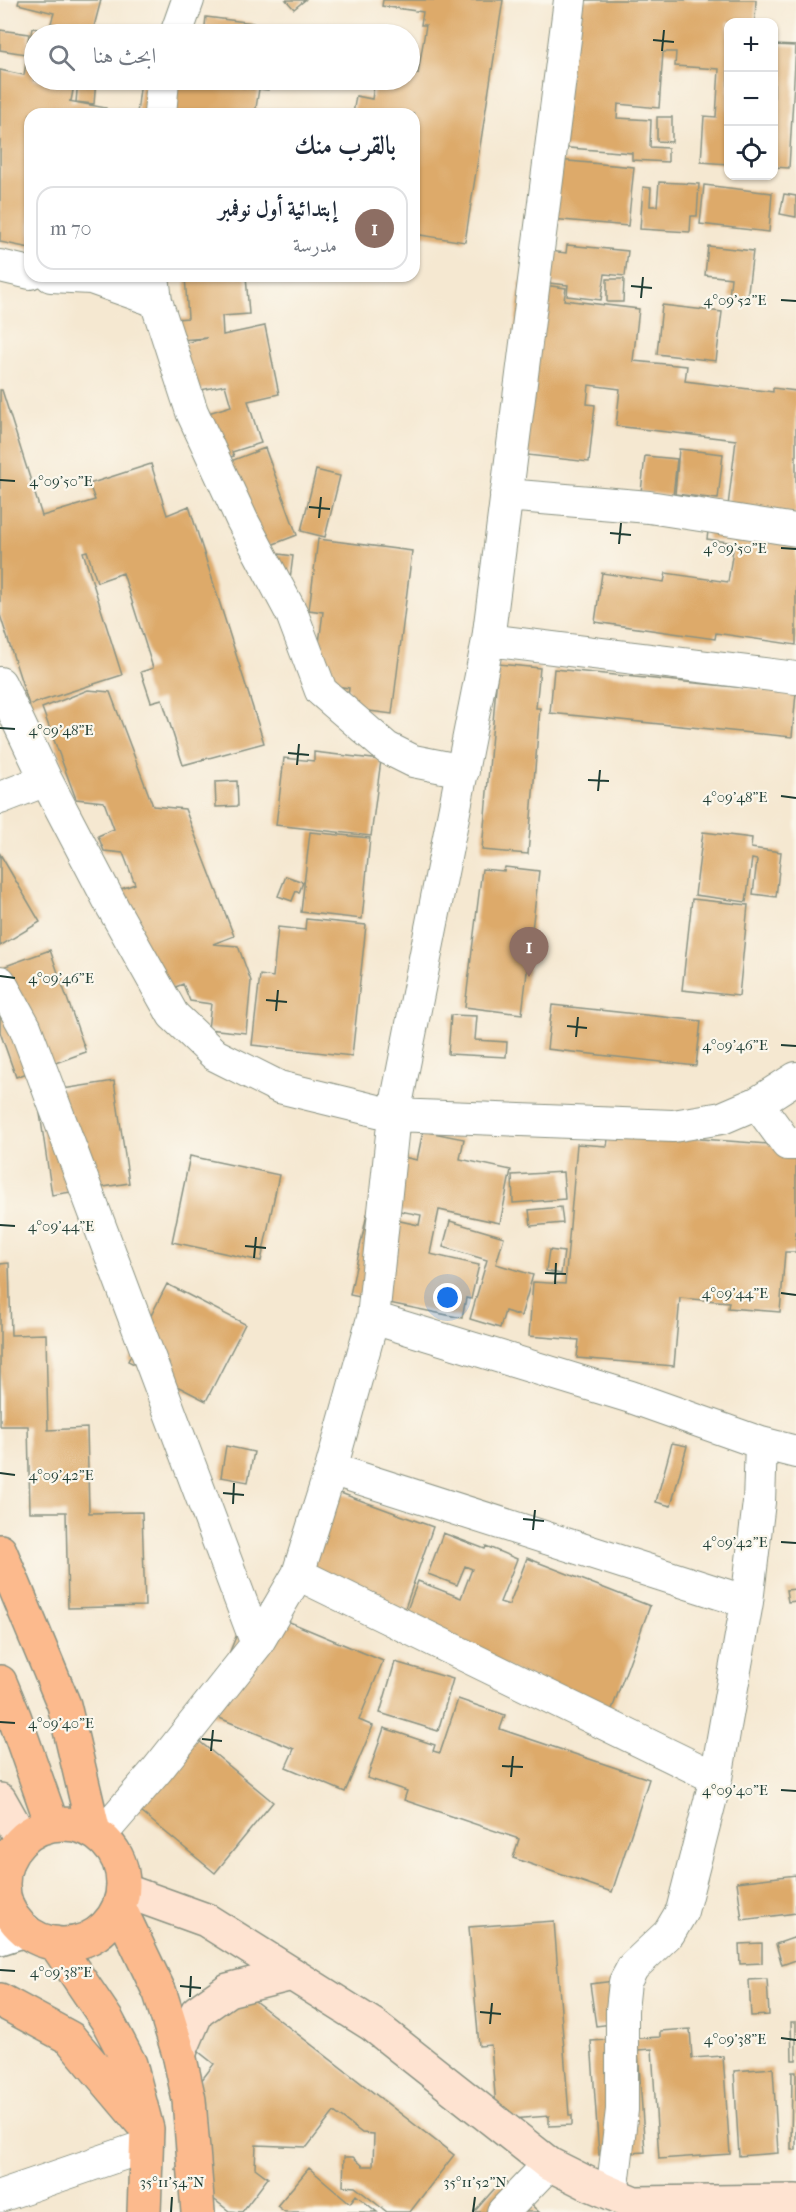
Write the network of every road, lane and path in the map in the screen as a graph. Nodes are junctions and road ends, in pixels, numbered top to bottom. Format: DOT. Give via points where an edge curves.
graph roads {
  1 [pos="188,0"];
  2 [pos="570,0"];
  3 [pos="180,24"];
  4 [pos="162,90"];
  5 [pos="161,108"];
  6 [pos="0,266"];
  7 [pos="24,272"];
  8 [pos="114,282"];
  9 [pos="155,289"];
  10 [pos="506,495"];
  11 [pos="796,530"];
  12 [pos="488,640"];
  13 [pos="796,678"];
  14 [pos="0,683"];
  15 [pos="463,771"];
  16 [pos="46,780"];
  17 [pos="0,798"];
  18 [pos="0,982"];
  19 [pos="796,1077"];
  20 [pos="757,1102"];
  21 [pos="394,1114"];
  22 [pos="796,1144"];
  23 [pos="373,1318"];
  24 [pos="761,1443"];
  25 [pos="796,1452"];
  26 [pos="331,1469"];
  27 [pos="0,1551"];
  28 [pos="298,1574"];
  29 [pos="747,1602"];
  30 [pos="256,1644"];
  31 [pos="0,1682"];
  32 [pos="716,1778"];
  33 [pos="0,1800"];
  34 [pos="52,1824"];
  35 [pos="97,1834"];
  36 [pos="11,1852"];
  37 [pos="121,1899"];
  38 [pos="12,1934"];
  39 [pos="56,1943"];
  40 [pos="292,1974"];
  41 [pos="0,2000"];
  42 [pos="179,2054"];
  43 [pos="146,2137"];
  44 [pos="549,2164"];
  45 [pos="0,2196"];
  46 [pos="796,2201"];
  47 [pos="630,2203"];
  48 [pos="144,2212"];
  49 [pos="198,2212"];
  50 [pos="503,2212"];
  1 -- 3 [label="street"];
  2 -- 10 [label="street"];
  4 -- 5 [label="street"];
  6 -- 7 [label="street"];
  8 -- 9 [label="street"];
  9 -- 15 [label="street" via="192,412 242,520 292,614 321,691 387,748 413,761"];
  10 -- 11 [label="street" via="648,507"];
  10 -- 12 [label="street"];
  12 -- 13 [label="street"];
  12 -- 15 [label="street"];
  14 -- 16 [label="street"];
  15 -- 21 [label="street"];
  16 -- 17 [label="street"];
  16 -- 21 [label="street" via="173,1015 215,1055 279,1087"];
  18 -- 30 [label="street" via="25,1027"];
  19 -- 20 [label="street"];
  20 -- 21 [label="street" via="722,1118 673,1126"];
  20 -- 22 [label="street" via="787,1144"];
  21 -- 23 [label="street"];
  23 -- 24 [label="street" via="631,1397"];
  23 -- 26 [label="street"];
  24 -- 25 [label="street"];
  24 -- 29 [label="street" via="759,1502"];
  26 -- 28 [label="street"];
  26 -- 29 [label="street"];
  27 -- 35 [label="main road" via="64,1706"];
  28 -- 30 [label="street"];
  28 -- 32 [label="street"];
  29 -- 32 [label="street"];
  30 -- 35 [label="street" via="157,1770"];
  31 -- 34 [label="main road"];
  32 -- 47 [label="street" via="682,1911 669,1933 633,1967 625,1982 622,2110"];
  33 -- 36 [label="main road"];
  34 -- 35 [label="main road" via="81,1826"];
  34 -- 36 [label="main road" via="36,1830"];
  35 -- 37 [label="main road" via="111,1846 118,1860 123,1875"];
  36 -- 38 [label="main road" via="3,1887 13,1918"];
  37 -- 39 [label="main road" via="108,1923 93,1936 75,1943"];
  37 -- 40 [label="main road" via="206,1920"];
  37 -- 42 [label="main road" via="160,1993"];
  38 -- 39 [label="main road"];
  39 -- 43 [label="main road" via="107,2020 130,2064"];
  40 -- 42 [label="main road" via="228,1990 197,2012"];
  40 -- 44 [label="main road" via="373,2025"];
  41 -- 43 [label="main road" via="70,2038"];
  42 -- 49 [label="main road" via="189,2100"];
  43 -- 45 [label="street"];
  43 -- 48 [label="main road"];
  44 -- 47 [label="main road"];
  44 -- 50 [label="street"];
  46 -- 47 [label="main road"];
}
